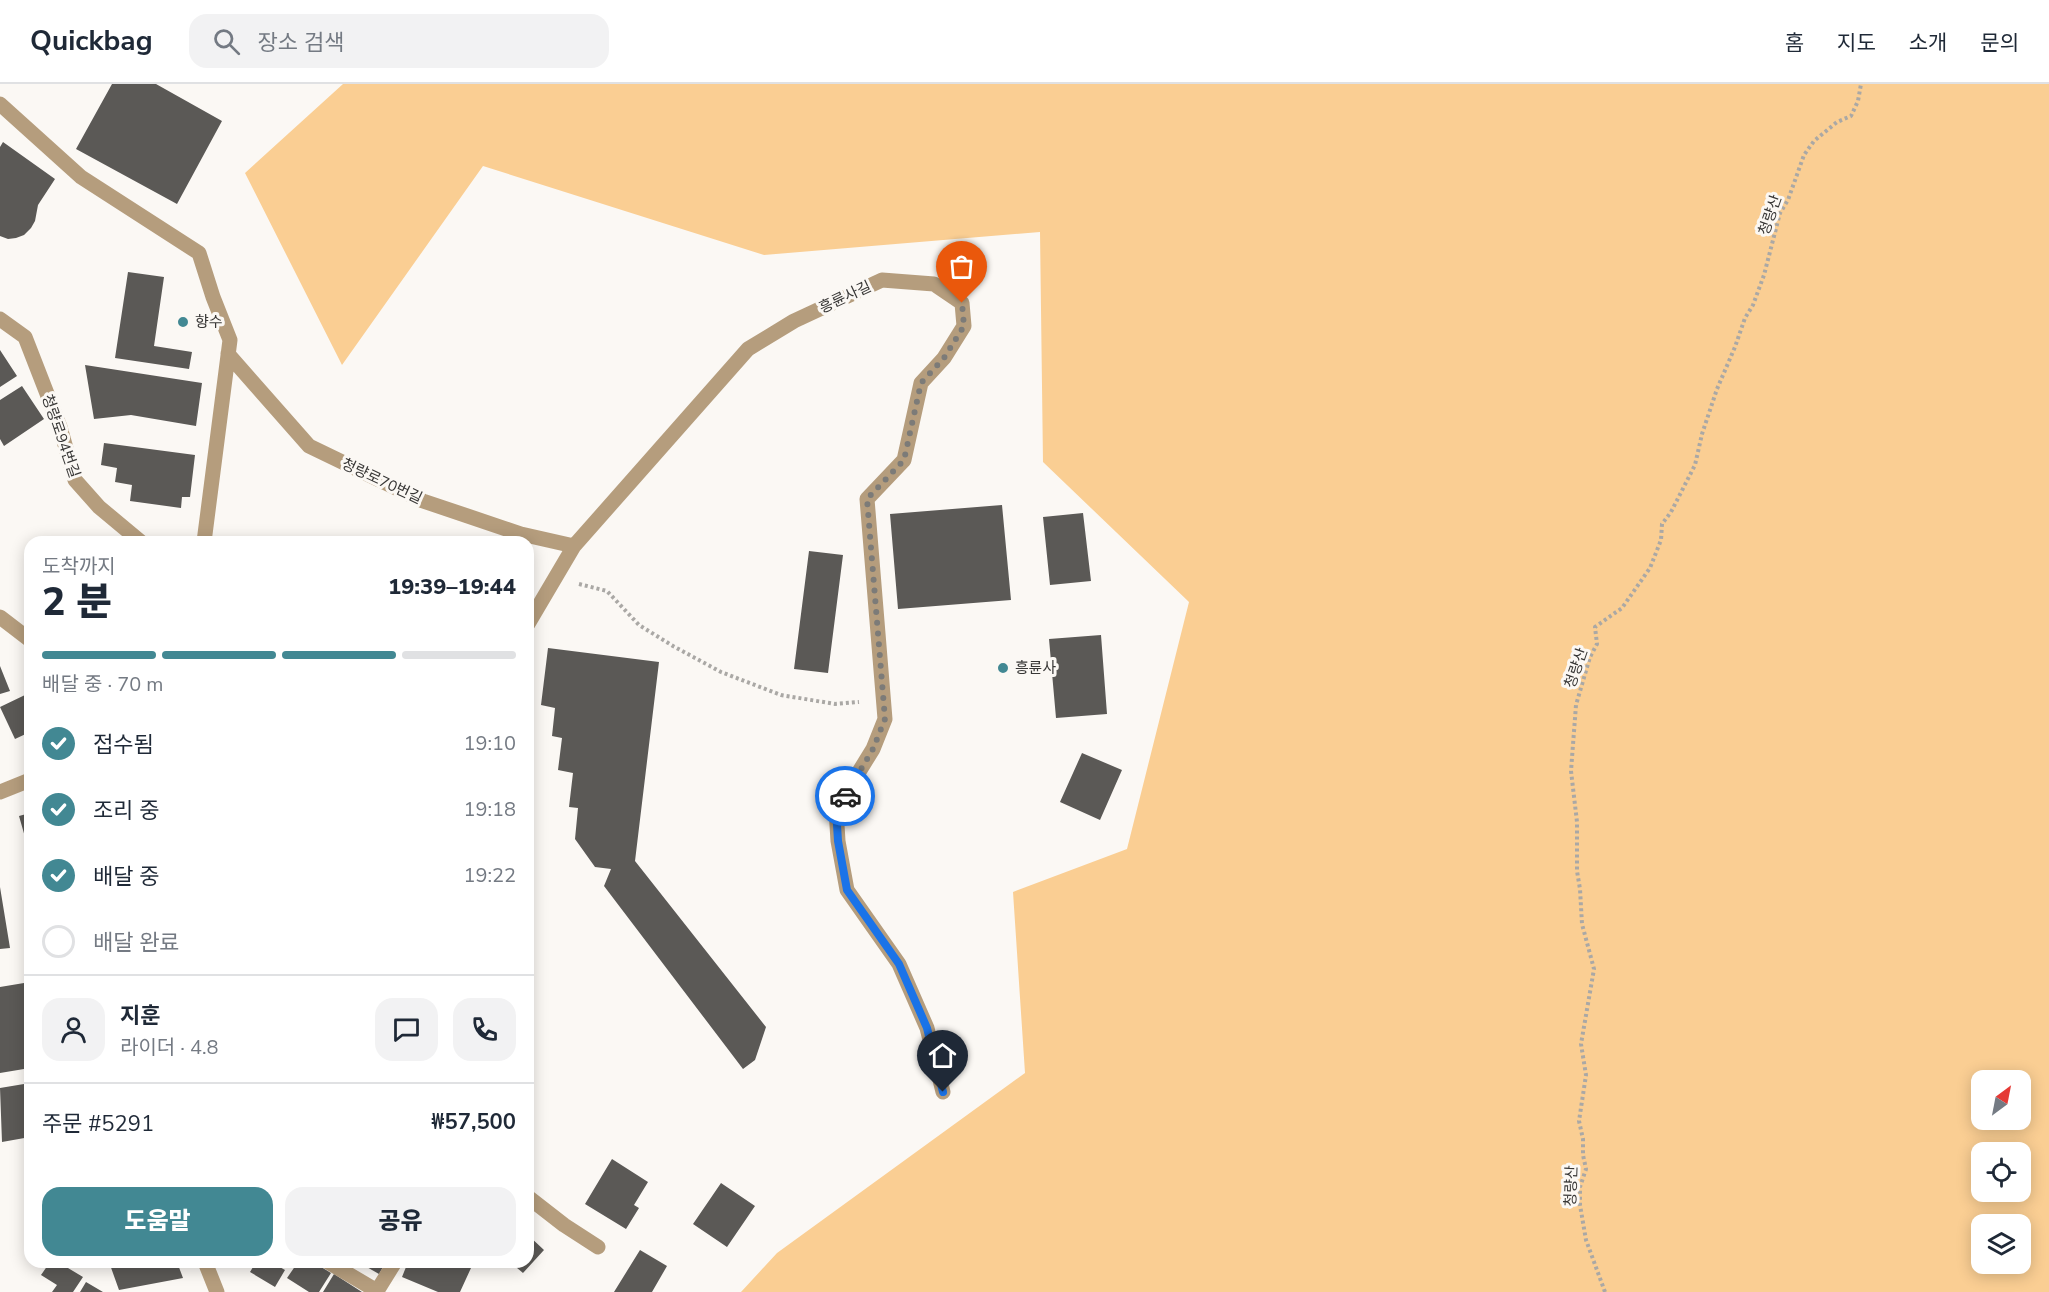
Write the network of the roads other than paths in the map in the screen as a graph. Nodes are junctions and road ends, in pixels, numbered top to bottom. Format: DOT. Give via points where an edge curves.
graph roads {
  1 [pos="0,104"];
  2 [pos="0,319"];
  3 [pos="228,354"];
  4 [pos="134,536"];
  5 [pos="205,536"];
  6 [pos="530,536"];
  7 [pos="534,537"];
  8 [pos="574,546"];
  9 [pos="534,614"];
  10 [pos="0,617"];
  11 [pos="24,635"];
  12 [pos="24,782"];
  13 [pos="0,792"];
  14 [pos="943,1092"];
  15 [pos="534,1202"];
  16 [pos="598,1247"];
  17 [pos="208,1268"];
  18 [pos="338,1268"];
  19 [pos="391,1268"];
  20 [pos="217,1292"];
  1 -- 3 [label="street" via="81,177 199,253 230,340"];
  2 -- 4 [label="street, 청량로94번길" via="25,337 60,427 75,480 99,507"];
  3 -- 5 [label="street"];
  3 -- 6 [label="street, 청량로70번길" via="309,446 423,501"];
  7 -- 8 [label="street, 청량로70번길"];
  8 -- 9 [label="street"];
  8 -- 14 [label="street, 흥륜사길" via="748,348 794,321 882,280 934,284 962,303 964,326 944,358 921,383 904,460 867,499 885,719 873,749 836,809 847,890 899,964 927,1028"];
  10 -- 11 [label="street"];
  12 -- 13 [label="street"];
  15 -- 16 [label="street"];
  17 -- 20 [label="street"];
  18 -- 19 [label="street" via="378,1291"];
}
